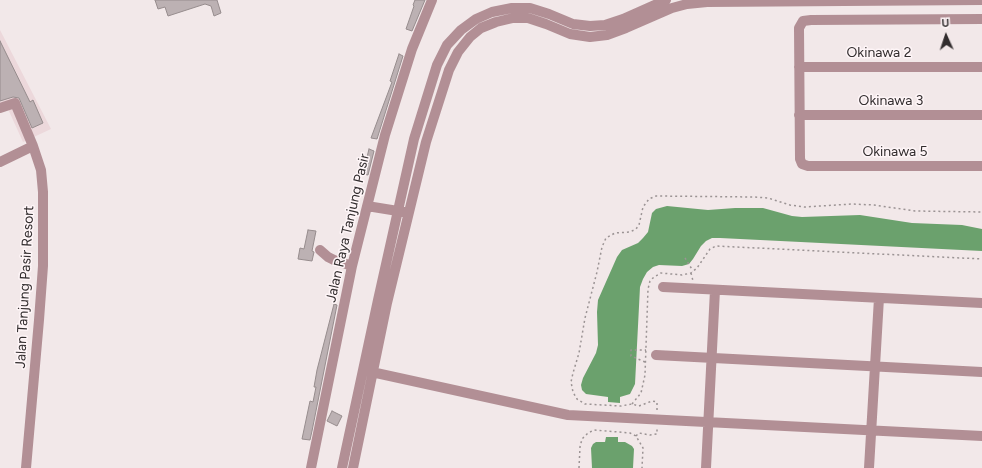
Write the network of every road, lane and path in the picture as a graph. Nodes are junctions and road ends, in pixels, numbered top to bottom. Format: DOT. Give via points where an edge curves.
graph roads {
  1 [pos="432,0"];
  2 [pos="666,0"];
  3 [pos="982,0"];
  4 [pos="982,19"];
  5 [pos="799,67"];
  6 [pos="982,67"];
  7 [pos="0,108"];
  8 [pos="800,115"];
  9 [pos="982,115"];
  10 [pos="34,146"];
  11 [pos="0,162"];
  12 [pos="982,166"];
  13 [pos="367,206"];
  14 [pos="398,211"];
  15 [pos="982,212"];
  16 [pos="409,213"];
  17 [pos="320,250"];
  18 [pos="685,258"];
  19 [pos="982,259"];
  20 [pos="352,266"];
  21 [pos="693,271"];
  22 [pos="663,287"];
  23 [pos="715,290"];
  24 [pos="879,298"];
  25 [pos="982,303"];
  26 [pos="646,350"];
  27 [pos="656,355"];
  28 [pos="712,358"];
  29 [pos="645,362"];
  30 [pos="875,366"];
  31 [pos="368,372"];
  32 [pos="982,372"];
  33 [pos="708,423"];
  34 [pos="871,431"];
  35 [pos="982,436"];
  36 [pos="26,468"];
  37 [pos="311,468"];
  38 [pos="342,468"];
  39 [pos="353,468"];
  40 [pos="579,468"];
  41 [pos="642,468"];
  42 [pos="706,468"];
  43 [pos="869,468"];
  1 -- 13 [label="street, Jalan Raya Tanjung Pasir" via="393,106"];
  2 -- 14 [label="street" via="604,25 573,24 530,8 512,8 492,12 461,30 447,46 437,65 414,139"];
  3 -- 16 [label="street" via="700,2 672,8 607,35 590,37 570,34 528,18 496,22 481,28 470,38 458,52 449,70 426,142"];
  4 -- 5 [label="street" via="803,21 799,28"];
  5 -- 6 [label="street, Okinawa 2"];
  5 -- 8 [label="street"];
  7 -- 10 [label="street, Jalan Tanjung Pasir Resort" via="15,103"];
  8 -- 9 [label="street, Okinawa 3"];
  8 -- 12 [label="street, Okinawa 5" via="800,158 802,164 808,166"];
  10 -- 11 [label="street"];
  10 -- 36 [label="street, Jalan Tanjung Pasir Resort" via="41,170 44,235"];
  13 -- 14 [label="street"];
  13 -- 20 [label="street, Jalan Raya Tanjung Pasir"];
  14 -- 16 [label="street"];
  14 -- 31 [label="street"];
  15 -- 29 [label="path" via="915,211 852,204 804,207 754,197 656,196 649,199 643,207 636,229 615,233 606,238 602,247 579,353 572,373 573,392 577,399 586,404 632,404 641,393"];
  16 -- 31 [label="street"];
  17 -- 20 [label="street" via="334,260"];
  18 -- 21 [label="path"];
  19 -- 21 [label="path" via="716,246 710,249"];
  20 -- 37 [label="street, Jalan Raya Tanjung Pasir"];
  21 -- 26 [label="path" via="682,275 661,274 650,281"];
  22 -- 23 [label="street"];
  23 -- 24 [label="street"];
  23 -- 28 [label="street"];
  24 -- 25 [label="street"];
  24 -- 30 [label="street"];
  26 -- 29 [label="path"];
  26 -- 29 [label="path" via="631,350 631,356"];
  27 -- 28 [label="street"];
  28 -- 30 [label="street"];
  28 -- 33 [label="street"];
  30 -- 32 [label="street"];
  30 -- 34 [label="street"];
  31 -- 33 [label="street" via="568,415"];
  31 -- 38 [label="street"];
  31 -- 39 [label="street"];
  33 -- 34 [label="street"];
  33 -- 42 [label="street"];
  34 -- 35 [label="street"];
  34 -- 43 [label="street"];
  40 -- 41 [label="path" via="582,439 594,430 630,433 636,436 643,448"];
}
